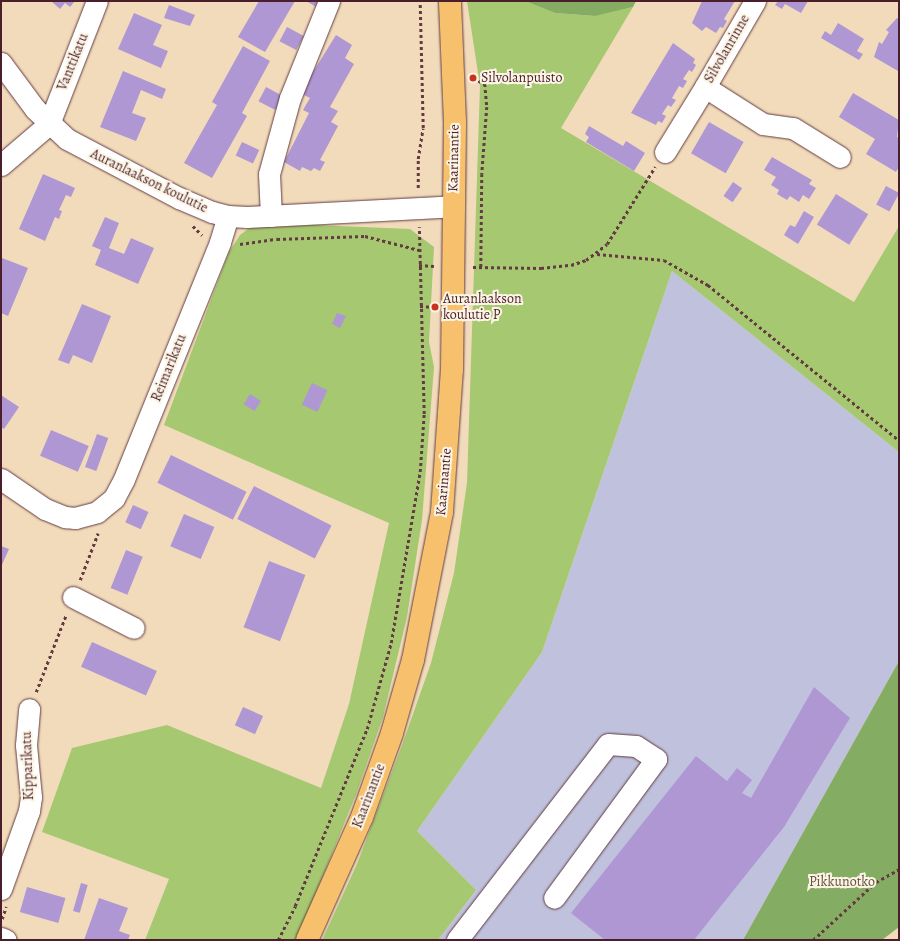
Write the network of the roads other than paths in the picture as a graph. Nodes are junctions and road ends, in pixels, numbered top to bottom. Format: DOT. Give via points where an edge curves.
graph roads {
  1 [pos="98,1"];
  2 [pos="329,1"];
  3 [pos="450,1"];
  4 [pos="755,1"];
  5 [pos="1,63"];
  6 [pos="705,87"];
  7 [pos="49,124"];
  8 [pos="665,152"];
  9 [pos="840,157"];
  10 [pos="1,164"];
  11 [pos="454,206"];
  12 [pos="228,216"];
  13 [pos="271,216"];
  14 [pos="1,480"];
  15 [pos="73,597"];
  16 [pos="134,628"];
  17 [pos="29,709"];
  18 [pos="1,889"];
  19 [pos="554,898"];
  20 [pos="1,938"];
  21 [pos="6,940"];
  22 [pos="307,940"];
  23 [pos="457,940"];
  1 -- 7 [label="street, Vanttikatu"];
  2 -- 13 [label="street" via="290,98 269,174"];
  3 -- 11 [label="main road, Kaarinantie" via="455,122"];
  4 -- 6 [label="street, Silvolanrinne"];
  5 -- 7 [label="street, Auranlaakson koulutie"];
  6 -- 8 [label="street"];
  6 -- 9 [label="street, Silvolanrinne" via="763,124 793,128"];
  7 -- 10 [label="street"];
  7 -- 12 [label="street, Auranlaakson koulutie" via="83,149 179,198"];
  11 -- 13 [label="street, Auranlaakson koulutie"];
  11 -- 22 [label="main road, Kaarinantie" via="452,370 448,439 442,512 429,587 413,660 392,733 362,817"];
  12 -- 13 [label="street, Auranlaakson koulutie"];
  12 -- 14 [label="street, Reimarikatu" via="220,242 114,498 97,512 75,518 55,513"];
  15 -- 16 [label="street"];
  17 -- 18 [label="street, Kipparikatu" via="26,745 31,797 29,811"];
  19 -- 23 [label="street" via="656,759 636,746 608,744"];
  20 -- 21 [label="street"];
}
